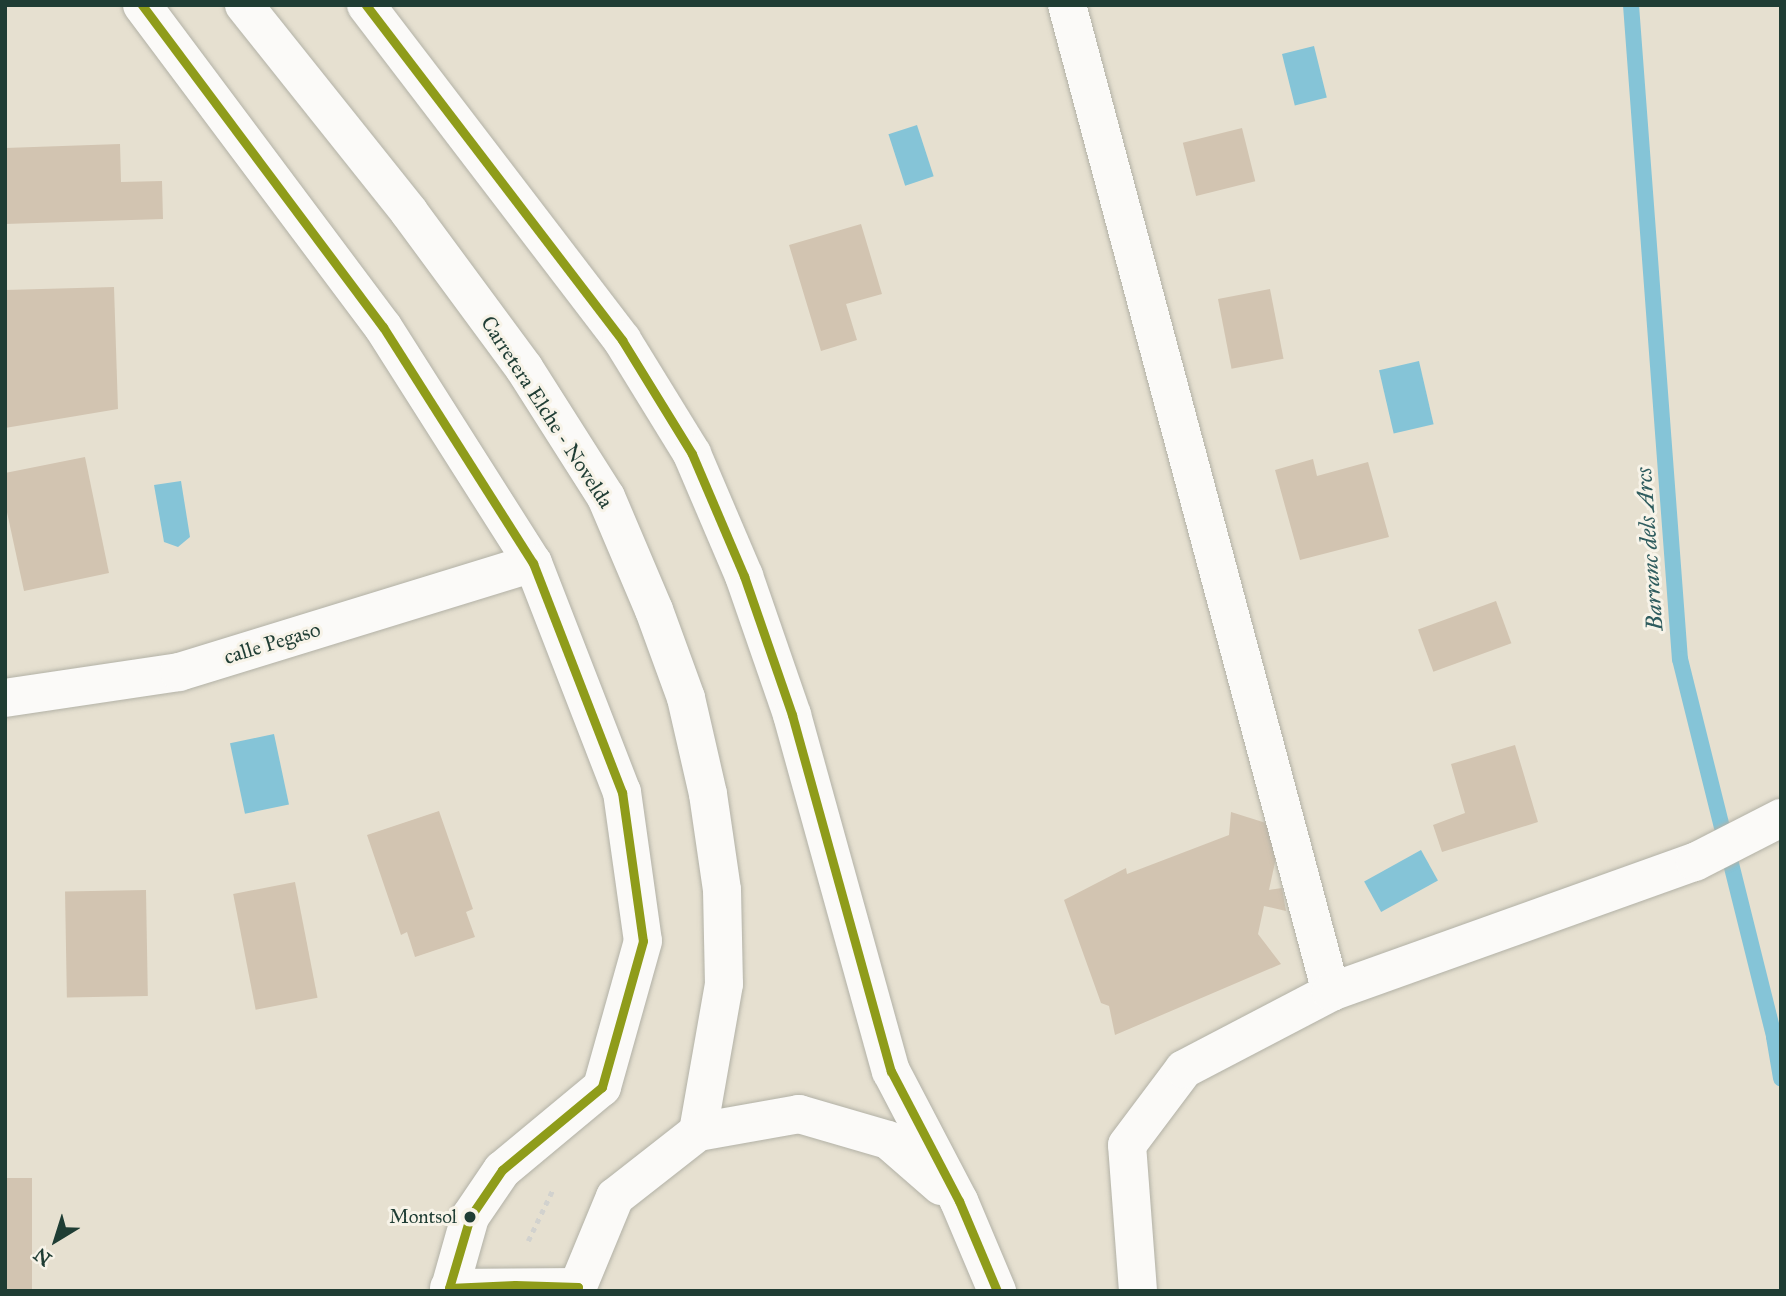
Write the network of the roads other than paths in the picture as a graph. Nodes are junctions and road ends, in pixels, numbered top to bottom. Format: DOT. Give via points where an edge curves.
graph roads {
  1 [pos="142,5"];
  2 [pos="244,5"];
  3 [pos="366,5"];
  4 [pos="1067,5"];
  5 [pos="533,563"];
  6 [pos="5,698"];
  7 [pos="1781,818"];
  8 [pos="1331,992"];
  9 [pos="698,1132"];
  10 [pos="959,1201"];
  11 [pos="449,1289"];
  12 [pos="577,1289"];
  13 [pos="996,1291"];
  14 [pos="1138,1291"];
  1 -- 5 [label="street" via="383,327"];
  2 -- 9 [label="street, Carretera Elche - Novelda" via="409,212 524,368 606,497 654,611 686,698 722,890 724,984"];
  3 -- 10 [label="street" via="622,340 692,454 744,576 792,715 891,1071"];
  4 -- 8 [label="street"];
  5 -- 6 [label="street, calle Pegaso" via="179,672"];
  5 -- 11 [label="street" via="622,792 643,941 602,1087 502,1170 470,1217"];
  7 -- 8 [label="street" via="1695,862"];
  8 -- 14 [label="street" via="1184,1069 1127,1145"];
  9 -- 10 [label="street" via="799,1114 888,1140"];
  9 -- 12 [label="street" via="615,1197"];
  10 -- 13 [label="street"];
  11 -- 12 [label="street"];
}
